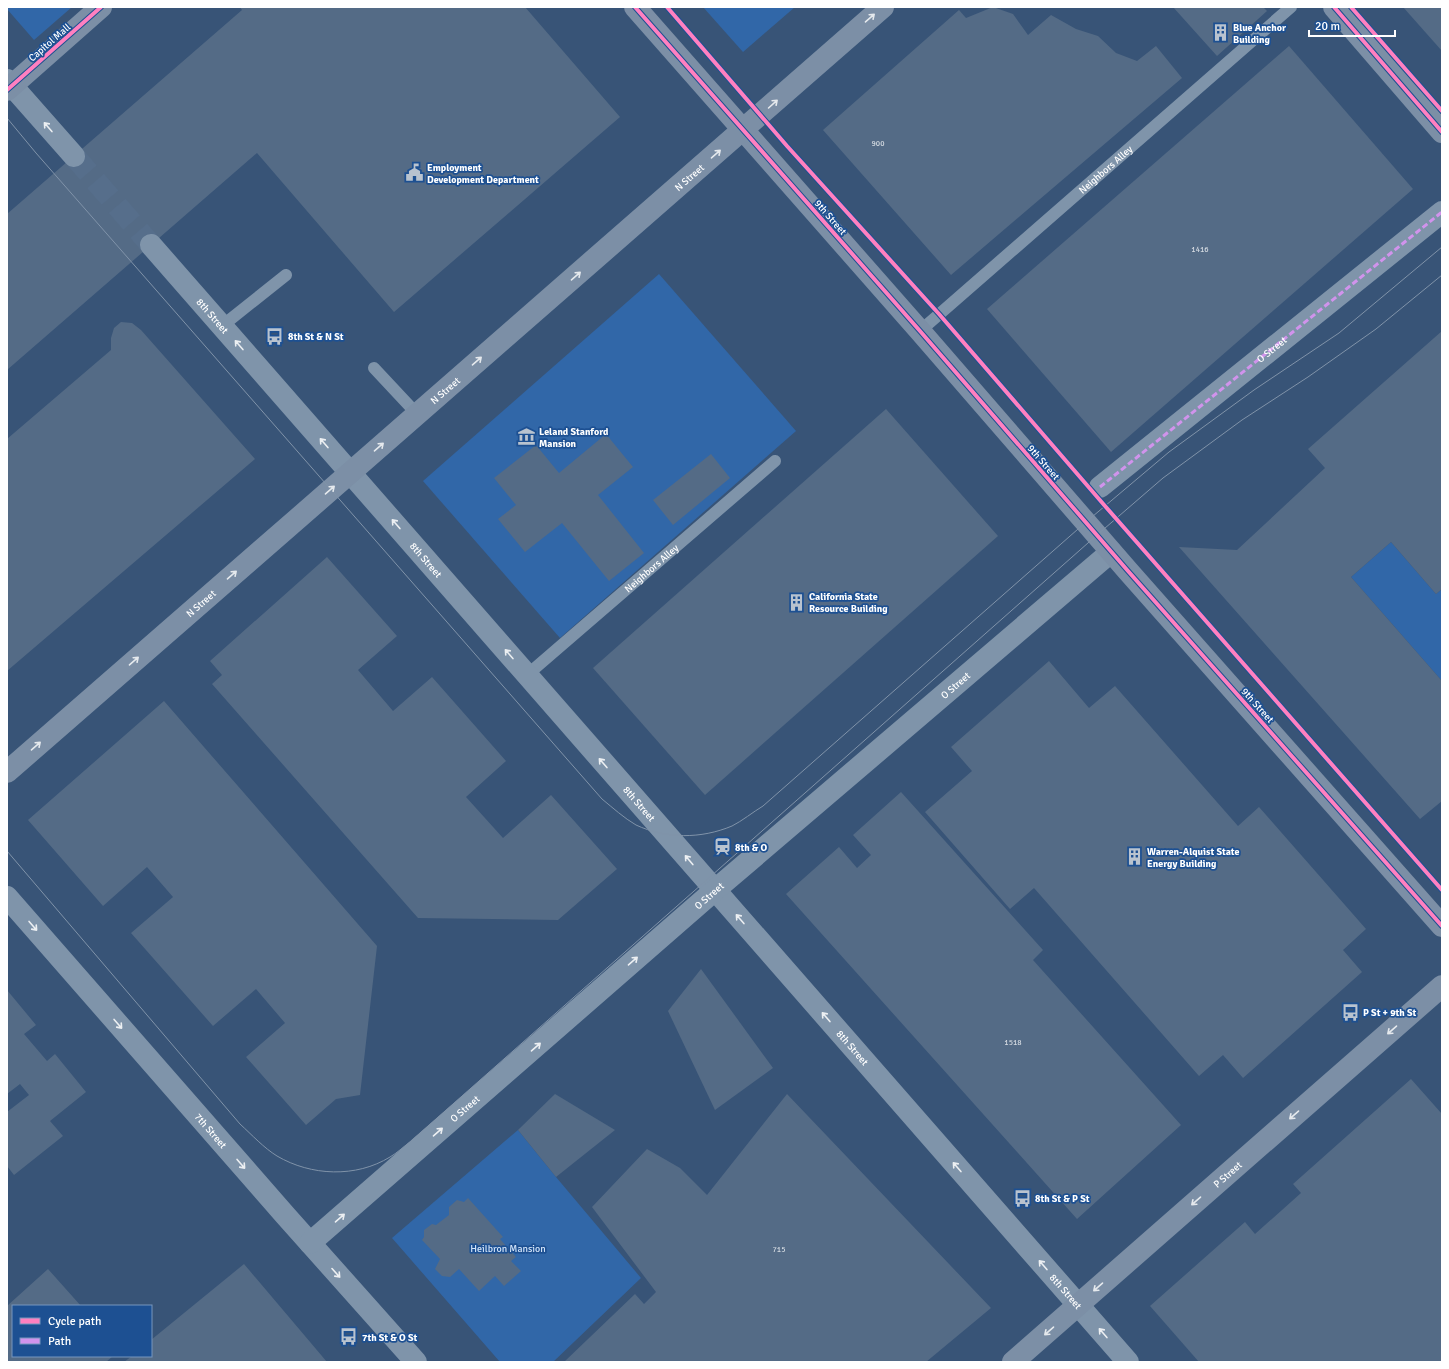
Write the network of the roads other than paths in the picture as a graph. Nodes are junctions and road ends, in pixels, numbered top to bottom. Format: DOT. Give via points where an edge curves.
graph roads {
  1 [pos="101,7"];
  2 [pos="635,7"];
  3 [pos="883,7"];
  4 [pos="1291,7"];
  5 [pos="1334,7"];
  6 [pos="9,85"];
  7 [pos="744,130"];
  8 [pos="1442,132"];
  9 [pos="74,156"];
  10 [pos="1442,212"];
  11 [pos="151,245"];
  12 [pos="286,275"];
  13 [pos="222,326"];
  14 [pos="920,331"];
  15 [pos="374,368"];
  16 [pos="417,414"];
  17 [pos="775,461"];
  18 [pos="350,472"];
  19 [pos="1100,487"];
  20 [pos="1112,552"];
  21 [pos="527,675"];
  22 [pos="7,772"];
  23 [pos="715,890"];
  24 [pos="7,897"];
  25 [pos="1442,926"];
  26 [pos="1442,986"];
  27 [pos="310,1244"];
  28 [pos="1078,1305"];
  29 [pos="416,1362"];
  30 [pos="1013,1362"];
  31 [pos="1128,1362"];
  1 -- 6 [label="main road, Capitol Mall"];
  2 -- 7 [label="main road, 9th Street"];
  7 -- 3 [label="main road, N Street, one-way"];
  4 -- 14 [label="lane, Neighbors Alley"];
  5 -- 8 [label="main road"];
  9 -- 6 [label="street, one-way"];
  7 -- 14 [label="main road, 9th Street"];
  16 -- 7 [label="main road, N Street, one-way"];
  10 -- 19 [label="street, O Street"];
  11 -- 13 [label="street, 8th Street"];
  12 -- 13 [label="lane"];
  18 -- 13 [label="street, 8th Street, one-way"];
  14 -- 20 [label="main road, 9th Street"];
  15 -- 16 [label="lane"];
  18 -- 16 [label="main road, N Street, one-way"];
  17 -- 21 [label="lane, Neighbors Alley"];
  21 -- 18 [label="street, 8th Street, one-way"];
  22 -- 18 [label="main road, N Street, one-way"];
  20 -- 23 [label="street, O Street"];
  20 -- 25 [label="main road, 9th Street"];
  23 -- 21 [label="street, 8th Street, one-way"];
  27 -- 23 [label="street, O Street, one-way"];
  28 -- 23 [label="street, 8th Street, one-way"];
  24 -- 27 [label="street, 7th Street, one-way"];
  26 -- 28 [label="main road, P Street, one-way"];
  27 -- 29 [label="street, 7th Street, one-way"];
  28 -- 30 [label="main road, P Street, one-way"];
  31 -- 28 [label="street, 8th Street, one-way"];
}
